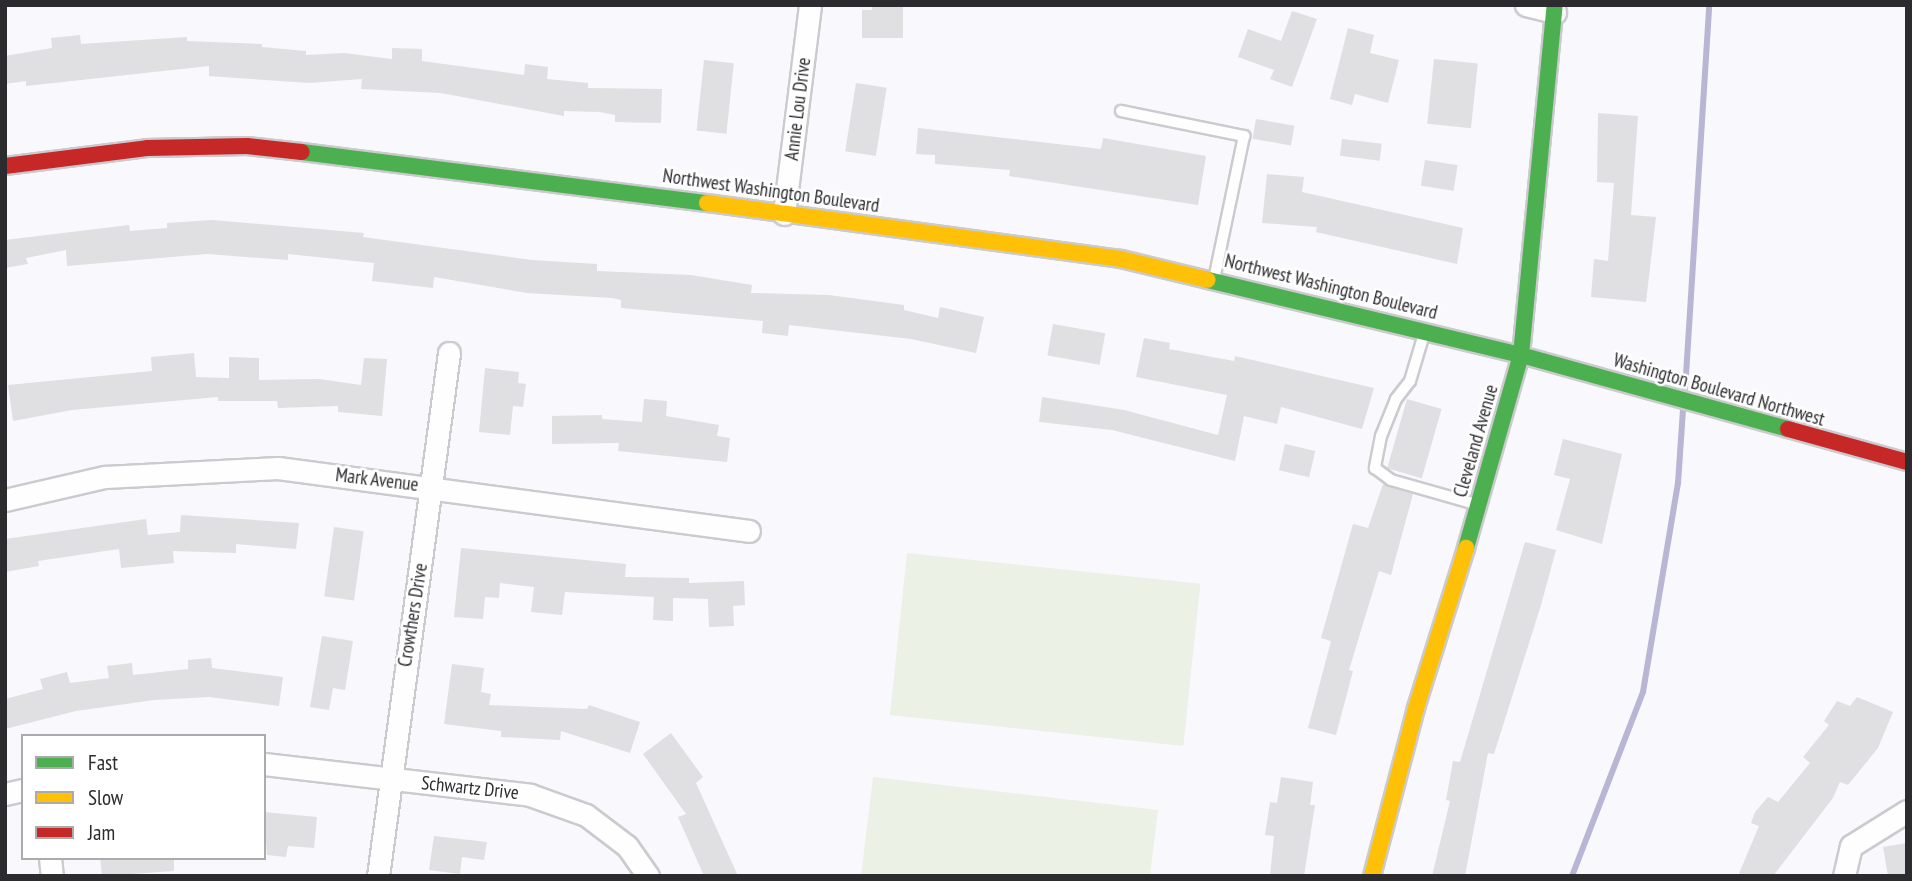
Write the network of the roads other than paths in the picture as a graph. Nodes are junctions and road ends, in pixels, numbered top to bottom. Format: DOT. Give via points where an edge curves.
graph roads {
  1 [pos="810,5"];
  2 [pos="1526,5"];
  3 [pos="1555,8"];
  4 [pos="1121,110"];
  5 [pos="5,166"];
  6 [pos="784,214"];
  7 [pos="1214,280"];
  8 [pos="1424,331"];
  9 [pos="449,353"];
  10 [pos="1521,355"];
  11 [pos="1907,463"];
  12 [pos="433,487"];
  13 [pos="5,500"];
  14 [pos="1479,505"];
  15 [pos="749,531"];
  16 [pos="266,764"];
  17 [pos="388,779"];
  18 [pos="1907,811"];
  19 [pos="378,876"];
  20 [pos="648,876"];
  21 [pos="1373,876"];
  22 [pos="1844,876"];
  1 -- 6 [label="street, Annie Lou Drive"];
  2 -- 3 [label="street"];
  3 -- 10 [label="main road, Cleveland Avenue"];
  4 -- 7 [label="lane" via="1244,136"];
  5 -- 6 [label="main road, Northwest Washington Boulevard" via="147,148 247,146"];
  6 -- 7 [label="main road, Northwest Washington Boulevard" via="1121,259"];
  7 -- 8 [label="main road, Northwest Washington Boulevard"];
  8 -- 10 [label="main road, Northwest Washington Boulevard"];
  8 -- 14 [label="lane" via="1410,381 1396,400 1381,436 1375,468 1391,480"];
  9 -- 12 [label="street, Crowthers Drive"];
  10 -- 11 [label="main road, Washington Boulevard Northwest"];
  10 -- 14 [label="main road, Cleveland Avenue"];
  12 -- 13 [label="street, Mark Avenue" via="278,468 105,477"];
  12 -- 15 [label="street, Mark Avenue"];
  12 -- 17 [label="street, Crowthers Drive"];
  14 -- 21 [label="main road, Cleveland Avenue" via="1416,708"];
  16 -- 17 [label="street, Schwartz Drive"];
  17 -- 19 [label="street, Crowthers Drive"];
  17 -- 20 [label="street, Schwartz Drive" via="530,795 575,811 627,846"];
  18 -- 22 [label="street" via="1851,846"];
}
